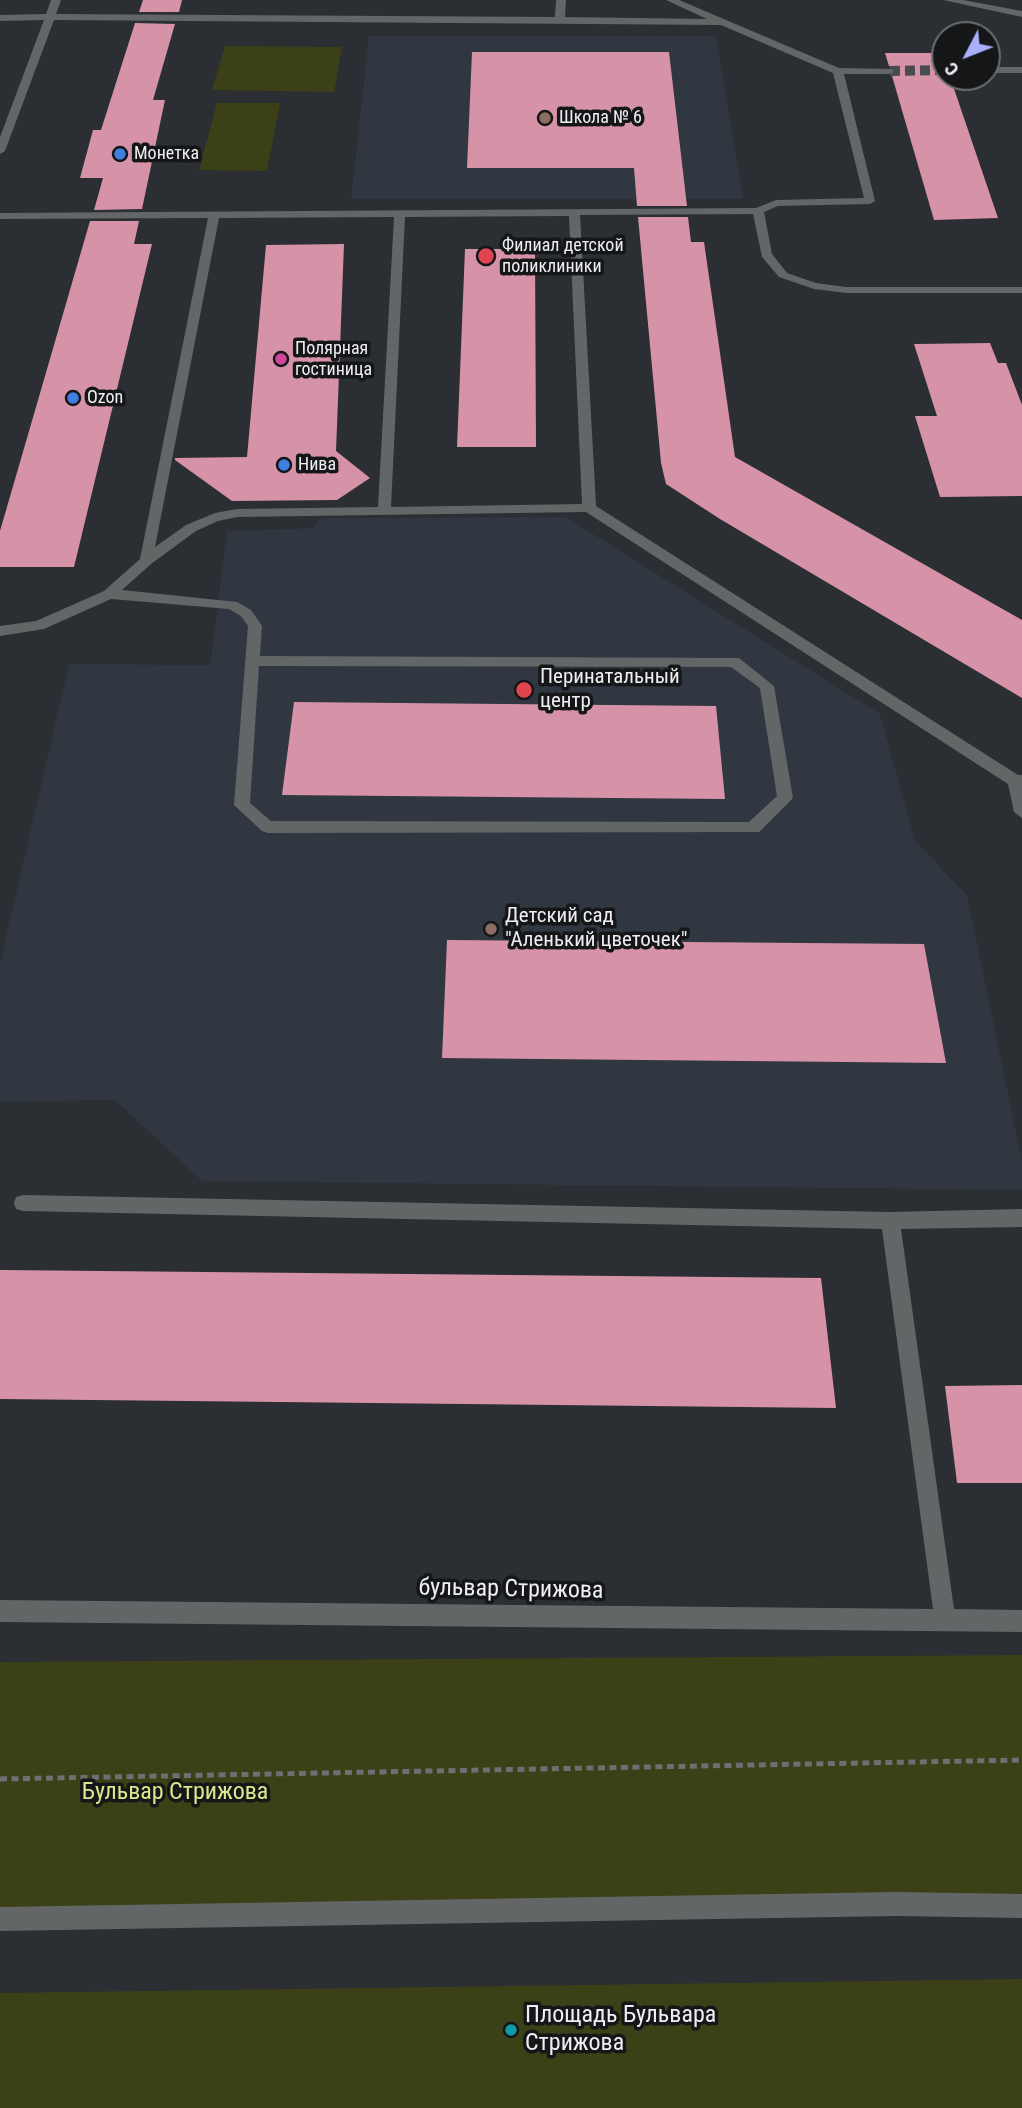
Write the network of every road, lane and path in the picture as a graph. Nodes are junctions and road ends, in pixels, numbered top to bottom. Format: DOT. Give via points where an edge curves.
graph roads {
  1 [pos="57,0"];
  2 [pos="561,0"];
  3 [pos="671,0"];
  4 [pos="948,0"];
  5 [pos="1022,14"];
  6 [pos="0,18"];
  7 [pos="50,18"];
  8 [pos="560,20"];
  9 [pos="722,22"];
  10 [pos="1001,70"];
  11 [pos="1022,70"];
  12 [pos="838,71"];
  13 [pos="890,71"];
  14 [pos="0,151"];
  15 [pos="758,211"];
  16 [pos="574,213"];
  17 [pos="400,214"];
  18 [pos="214,215"];
  19 [pos="0,216"];
  20 [pos="1022,290"];
  21 [pos="589,508"];
  22 [pos="384,510"];
  23 [pos="146,561"];
  24 [pos="109,594"];
  25 [pos="0,631"];
  26 [pos="254,662"];
  27 [pos="1018,781"];
  28 [pos="1022,812"];
  29 [pos="23,1203"];
  30 [pos="1022,1218"];
  31 [pos="890,1221"];
  32 [pos="0,1611"];
  33 [pos="945,1620"];
  34 [pos="1022,1621"];
  35 [pos="1022,1760"];
  36 [pos="0,1779"];
  37 [pos="1022,1906"];
  38 [pos="0,1919"];
  1 -- 7 [label="street"];
  2 -- 8 [label="street"];
  3 -- 9 [label="street"];
  4 -- 5 [label="street"];
  6 -- 7 [label="street"];
  7 -- 8 [label="street"];
  7 -- 14 [label="street"];
  8 -- 9 [label="street"];
  9 -- 12 [label="street"];
  10 -- 11 [label="street"];
  12 -- 13 [label="street"];
  12 -- 15 [label="street" via="870,201 776,203"];
  15 -- 16 [label="street"];
  15 -- 20 [label="street" via="766,255 783,275 814,286"];
  16 -- 17 [label="street"];
  16 -- 21 [label="street"];
  17 -- 18 [label="street"];
  17 -- 22 [label="street"];
  18 -- 19 [label="street"];
  18 -- 23 [label="street"];
  21 -- 22 [label="street"];
  21 -- 27 [label="street"];
  22 -- 23 [label="street" via="215,517 191,528"];
  23 -- 24 [label="street"];
  24 -- 25 [label="street" via="40,626"];
  24 -- 26 [label="street" via="232,605 255,626"];
  26 -- 26 [label="street" via="242,805 268,827 753,828 785,798 767,686 734,662"];
  27 -- 28 [label="street"];
  29 -- 31 [label="street"];
  30 -- 31 [label="street"];
  31 -- 33 [label="street"];
  32 -- 33 [label="street, бульвар Стрижова"];
  33 -- 34 [label="street, бульвар Стрижова"];
  35 -- 36 [label="path"];
  37 -- 38 [label="street"];
}
